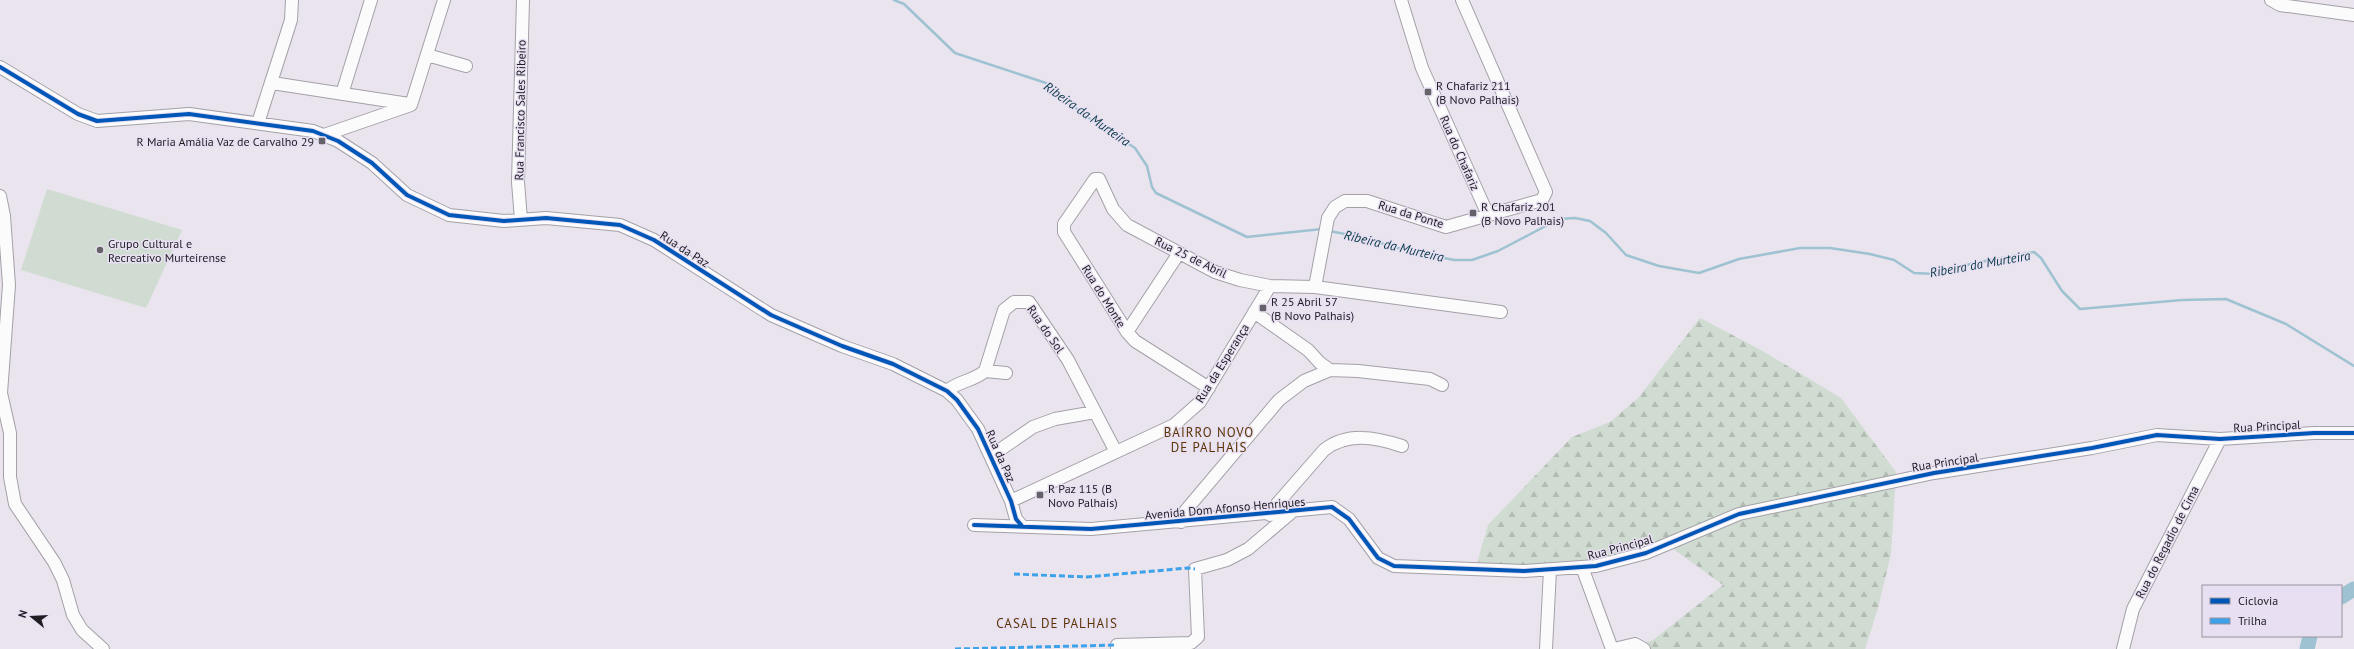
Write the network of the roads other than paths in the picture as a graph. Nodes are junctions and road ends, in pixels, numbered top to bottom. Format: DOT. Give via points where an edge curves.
graph roads {
  1 [pos="292,0"];
  2 [pos="371,0"];
  3 [pos="444,0"];
  4 [pos="523,0"];
  5 [pos="1401,0"];
  6 [pos="1462,0"];
  7 [pos="2271,0"];
  8 [pos="2354,16"];
  9 [pos="427,55"];
  10 [pos="466,66"];
  11 [pos="0,67"];
  12 [pos="272,82"];
  13 [pos="342,94"];
  14 [pos="411,105"];
  15 [pos="258,123"];
  16 [pos="324,135"];
  17 [pos="1099,179"];
  18 [pos="0,196"];
  19 [pos="1488,215"];
  20 [pos="521,220"];
  21 [pos="1179,254"];
  22 [pos="1270,286"];
  23 [pos="1315,287"];
  24 [pos="1254,312"];
  25 [pos="1501,312"];
  26 [pos="1127,332"];
  27 [pos="1314,358"];
  28 [pos="1330,370"];
  29 [pos="985,371"];
  30 [pos="1006,373"];
  31 [pos="1304,381"];
  32 [pos="1442,385"];
  33 [pos="1209,388"];
  34 [pos="947,391"];
  35 [pos="1095,412"];
  36 [pos="2354,433"];
  37 [pos="2220,439"];
  38 [pos="1402,446"];
  39 [pos="1116,452"];
  40 [pos="991,456"];
  41 [pos="1011,501"];
  42 [pos="1270,512"];
  43 [pos="1292,512"];
  44 [pos="1181,522"];
  45 [pos="974,525"];
  46 [pos="1022,526"];
  47 [pos="1271,529"];
  48 [pos="1582,568"];
  49 [pos="1550,570"];
  50 [pos="103,649"];
  51 [pos="1116,649"];
  52 [pos="1546,649"];
  53 [pos="1613,649"];
  54 [pos="1644,649"];
  55 [pos="2123,649"];
  1 -- 12 [label="street" via="291,20"];
  2 -- 13 [label="street"];
  3 -- 9 [label="street"];
  4 -- 20 [label="street, Rua Francisco Sales Ribeiro" via="518,182"];
  5 -- 19 [label="street, Rua do Chafariz" via="1422,68"];
  6 -- 19 [label="street, Rua da Ponte" via="1546,192 1542,200"];
  7 -- 8 [label="street" via="2280,5"];
  9 -- 10 [label="street"];
  9 -- 14 [label="street"];
  11 -- 15 [label="street, Rua da Paz" via="78,114 97,121 189,114"];
  12 -- 13 [label="street"];
  12 -- 15 [label="street"];
  13 -- 14 [label="street"];
  14 -- 16 [label="street"];
  15 -- 16 [label="street, Rua da Paz" via="314,131"];
  16 -- 20 [label="street, Rua da Paz" via="338,140 420,202 449,215 504,221"];
  17 -- 21 [label="street, Rua 25 de Abril" via="1119,219"];
  17 -- 26 [label="street, Rua do Monte" via="1090,184 1063,228"];
  18 -- 50 [label="street" via="9,285 1,393 10,433 10,477 15,504 54,562 63,580 73,615 82,630"];
  19 -- 23 [label="street, Rua da Ponte" via="1446,227 1367,200 1345,202 1335,207 1325,230"];
  20 -- 34 [label="street, Rua da Paz" via="546,218 620,225 654,240 771,315 842,346 893,364"];
  21 -- 22 [label="street, Rua 25 de Abril" via="1215,272"];
  21 -- 26 [label="street"];
  22 -- 23 [label="street, Rua 25 de Abril"];
  22 -- 24 [label="street, Rua da Esperança"];
  23 -- 25 [label="street, Rua 25 de Abril"];
  24 -- 27 [label="street" via="1308,350"];
  24 -- 33 [label="street, Rua da Esperança"];
  26 -- 33 [label="street, Rua do Monte" via="1135,341"];
  27 -- 28 [label="street"];
  27 -- 31 [label="street"];
  28 -- 31 [label="street"];
  28 -- 32 [label="street" via="1358,370 1430,380"];
  29 -- 30 [label="street"];
  29 -- 34 [label="street" via="954,385"];
  29 -- 35 [label="street, Rua do Sol" via="1004,310 1014,302 1030,302 1068,360"];
  31 -- 44 [label="street" via="1279,400 1186,510"];
  33 -- 39 [label="street, Rua da Esperança" via="1200,402 1174,426"];
  34 -- 40 [label="street, Rua da Paz" via="978,428"];
  35 -- 39 [label="street, Rua do Sol"];
  35 -- 40 [label="street" via="1055,419 1033,428"];
  36 -- 37 [label="street, Rua Principal"];
  37 -- 48 [label="street, Rua Principal" via="2157,435 1845,490 1739,514 1646,553"];
  37 -- 55 [label="street, Rua do Regadio de Cima" via="2133,608"];
  38 -- 42 [label="street" via="1382,439 1357,437 1332,444"];
  39 -- 41 [label="street, Rua da Esperança"];
  40 -- 41 [label="street, Rua da Paz"];
  41 -- 46 [label="street, Rua da Paz" via="1016,519"];
  42 -- 43 [label="street, Avenida Dom Afonso Henriques"];
  42 -- 44 [label="street, Avenida Dom Afonso Henriques"];
  42 -- 47 [label="street"];
  43 -- 47 [label="street"];
  43 -- 49 [label="street, Avenida Dom Afonso Henriques" via="1332,508 1349,519 1378,558 1394,566"];
  44 -- 46 [label="street, Avenida Dom Afonso Henriques" via="1091,529"];
  45 -- 46 [label="street, Avenida Dom Afonso Henriques"];
  47 -- 51 [label="street" via="1248,549 1227,560 1195,569 1198,636 1191,643 1117,645"];
  48 -- 49 [label="street, Rua Principal"];
  48 -- 53 [label="street"];
  49 -- 52 [label="street"];
  53 -- 54 [label="street" via="1635,644"];
}
